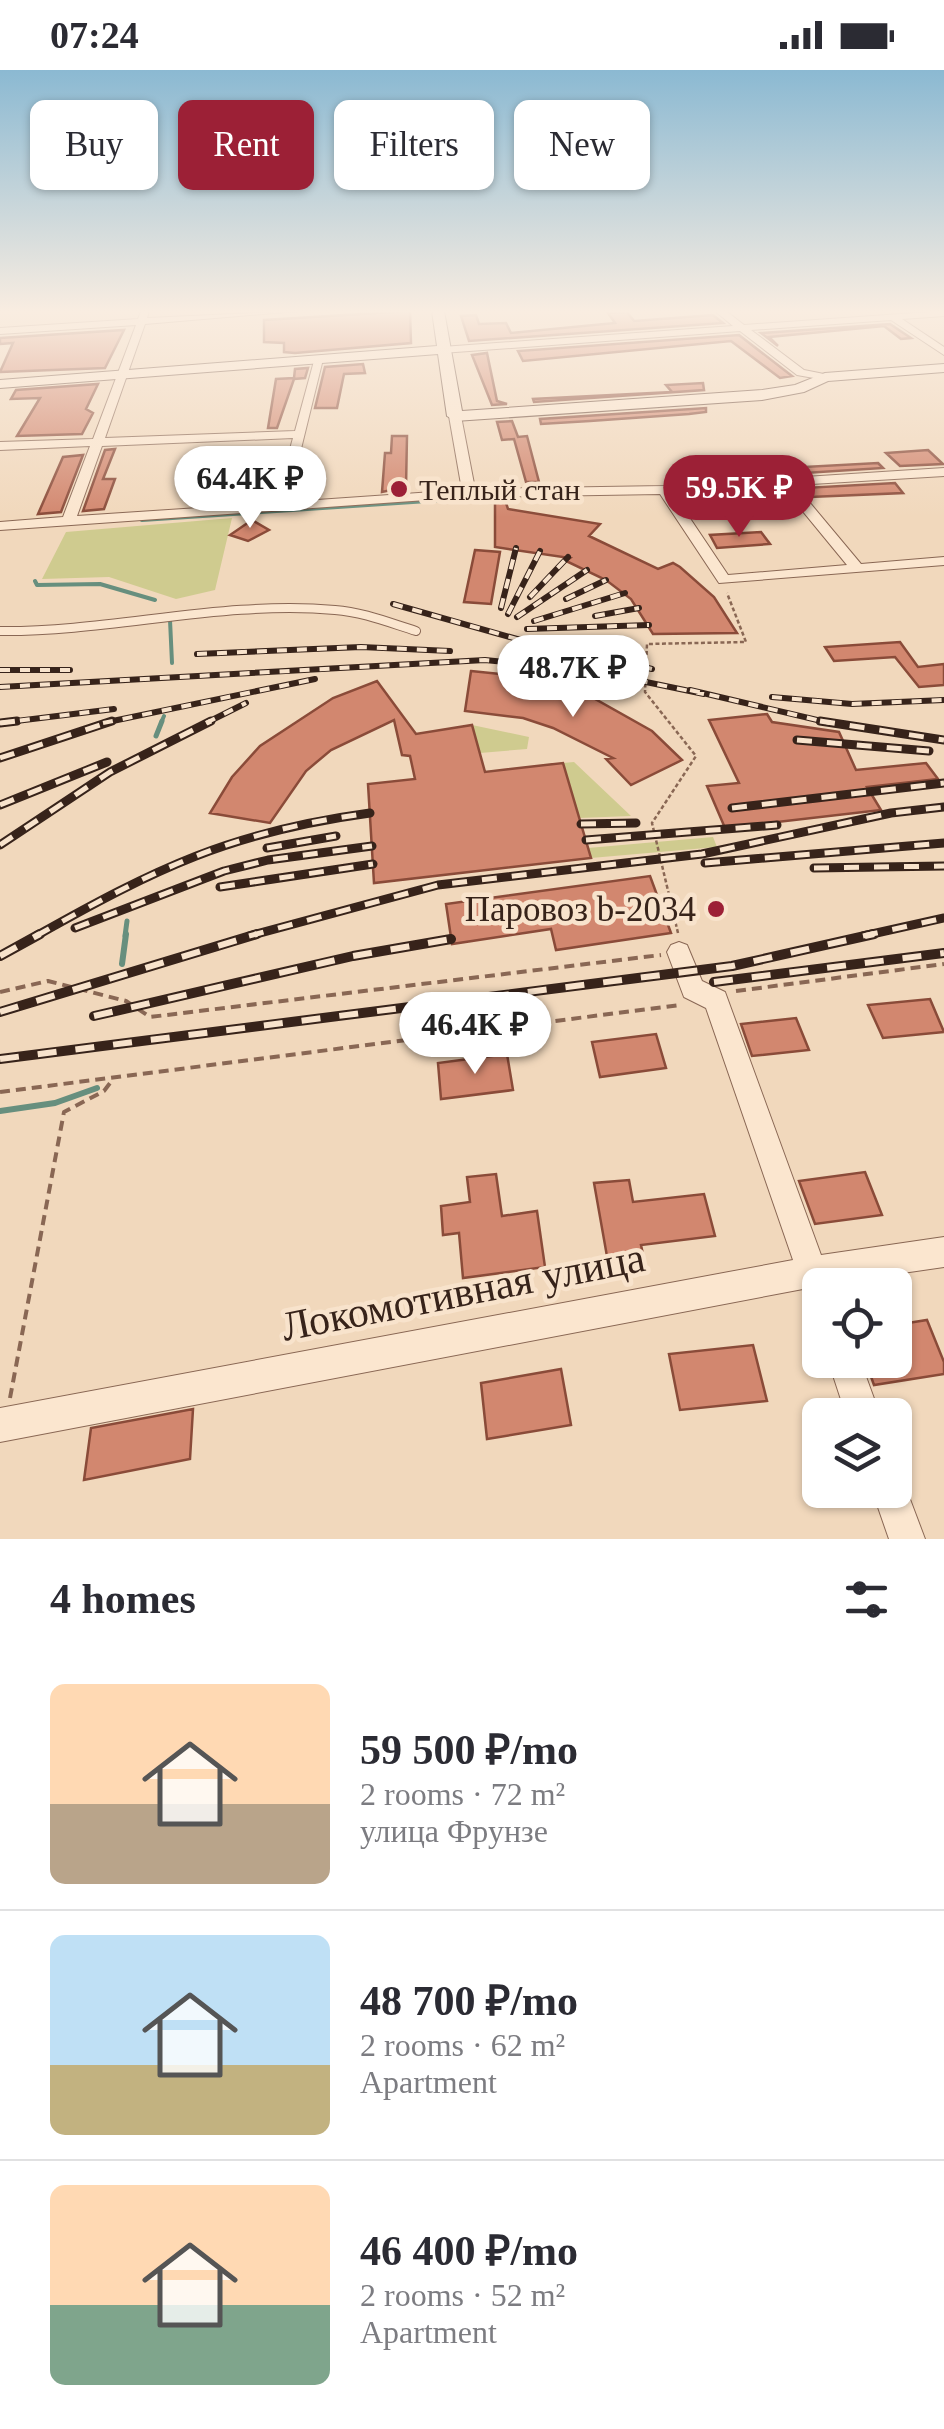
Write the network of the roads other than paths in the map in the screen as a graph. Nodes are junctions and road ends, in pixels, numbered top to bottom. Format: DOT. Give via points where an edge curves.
graph roads {
  1 [pos="60,380"];
  2 [pos="121,380"];
  3 [pos="314,380"];
  4 [pos="448,380"];
  5 [pos="819,380"];
  6 [pos="0,384"];
  7 [pos="455,416"];
  8 [pos="301,434"];
  9 [pos="100,442"];
  10 [pos="0,446"];
  11 [pos="944,472"];
  12 [pos="786,482"];
  13 [pos="664,490"];
  14 [pos="469,493"];
  15 [pos="280,508"];
  16 [pos="68,522"];
  17 [pos="0,526"];
  18 [pos="944,561"];
  19 [pos="856,567"];
  20 [pos="0,631"];
  21 [pos="416,631"];
  22 [pos="679,952"];
  23 [pos="944,1252"];
  24 [pos="811,1268"];
  25 [pos="878,1268"];
  26 [pos="802,1285"];
  27 [pos="3,1424"];
  28 [pos="896,1508"];
  29 [pos="907,1539"];
  1 -- 6 [label="street"];
  2 -- 9 [label="street"];
  3 -- 8 [label="street"];
  4 -- 7 [label="street"];
  5 -- 7 [label="street" via="762,396"];
  7 -- 14 [label="street"];
  8 -- 9 [label="street"];
  8 -- 15 [label="street"];
  9 -- 10 [label="street"];
  9 -- 16 [label="street"];
  11 -- 12 [label="street"];
  12 -- 13 [label="street"];
  12 -- 19 [label="street"];
  13 -- 14 [label="street"];
  13 -- 19 [label="street" via="725,586"];
  14 -- 15 [label="street"];
  15 -- 16 [label="street"];
  16 -- 17 [label="street"];
  18 -- 19 [label="street"];
  20 -- 21 [label="lane" via="106,630 190,615 317,610"];
  22 -- 24 [label="street" via="693,989 713,997"];
  23 -- 25 [label="street, Локомотивная улица"];
  26 -- 27 [label="street, Локомотивная улица"];
  28 -- 29 [label="street"];
}
